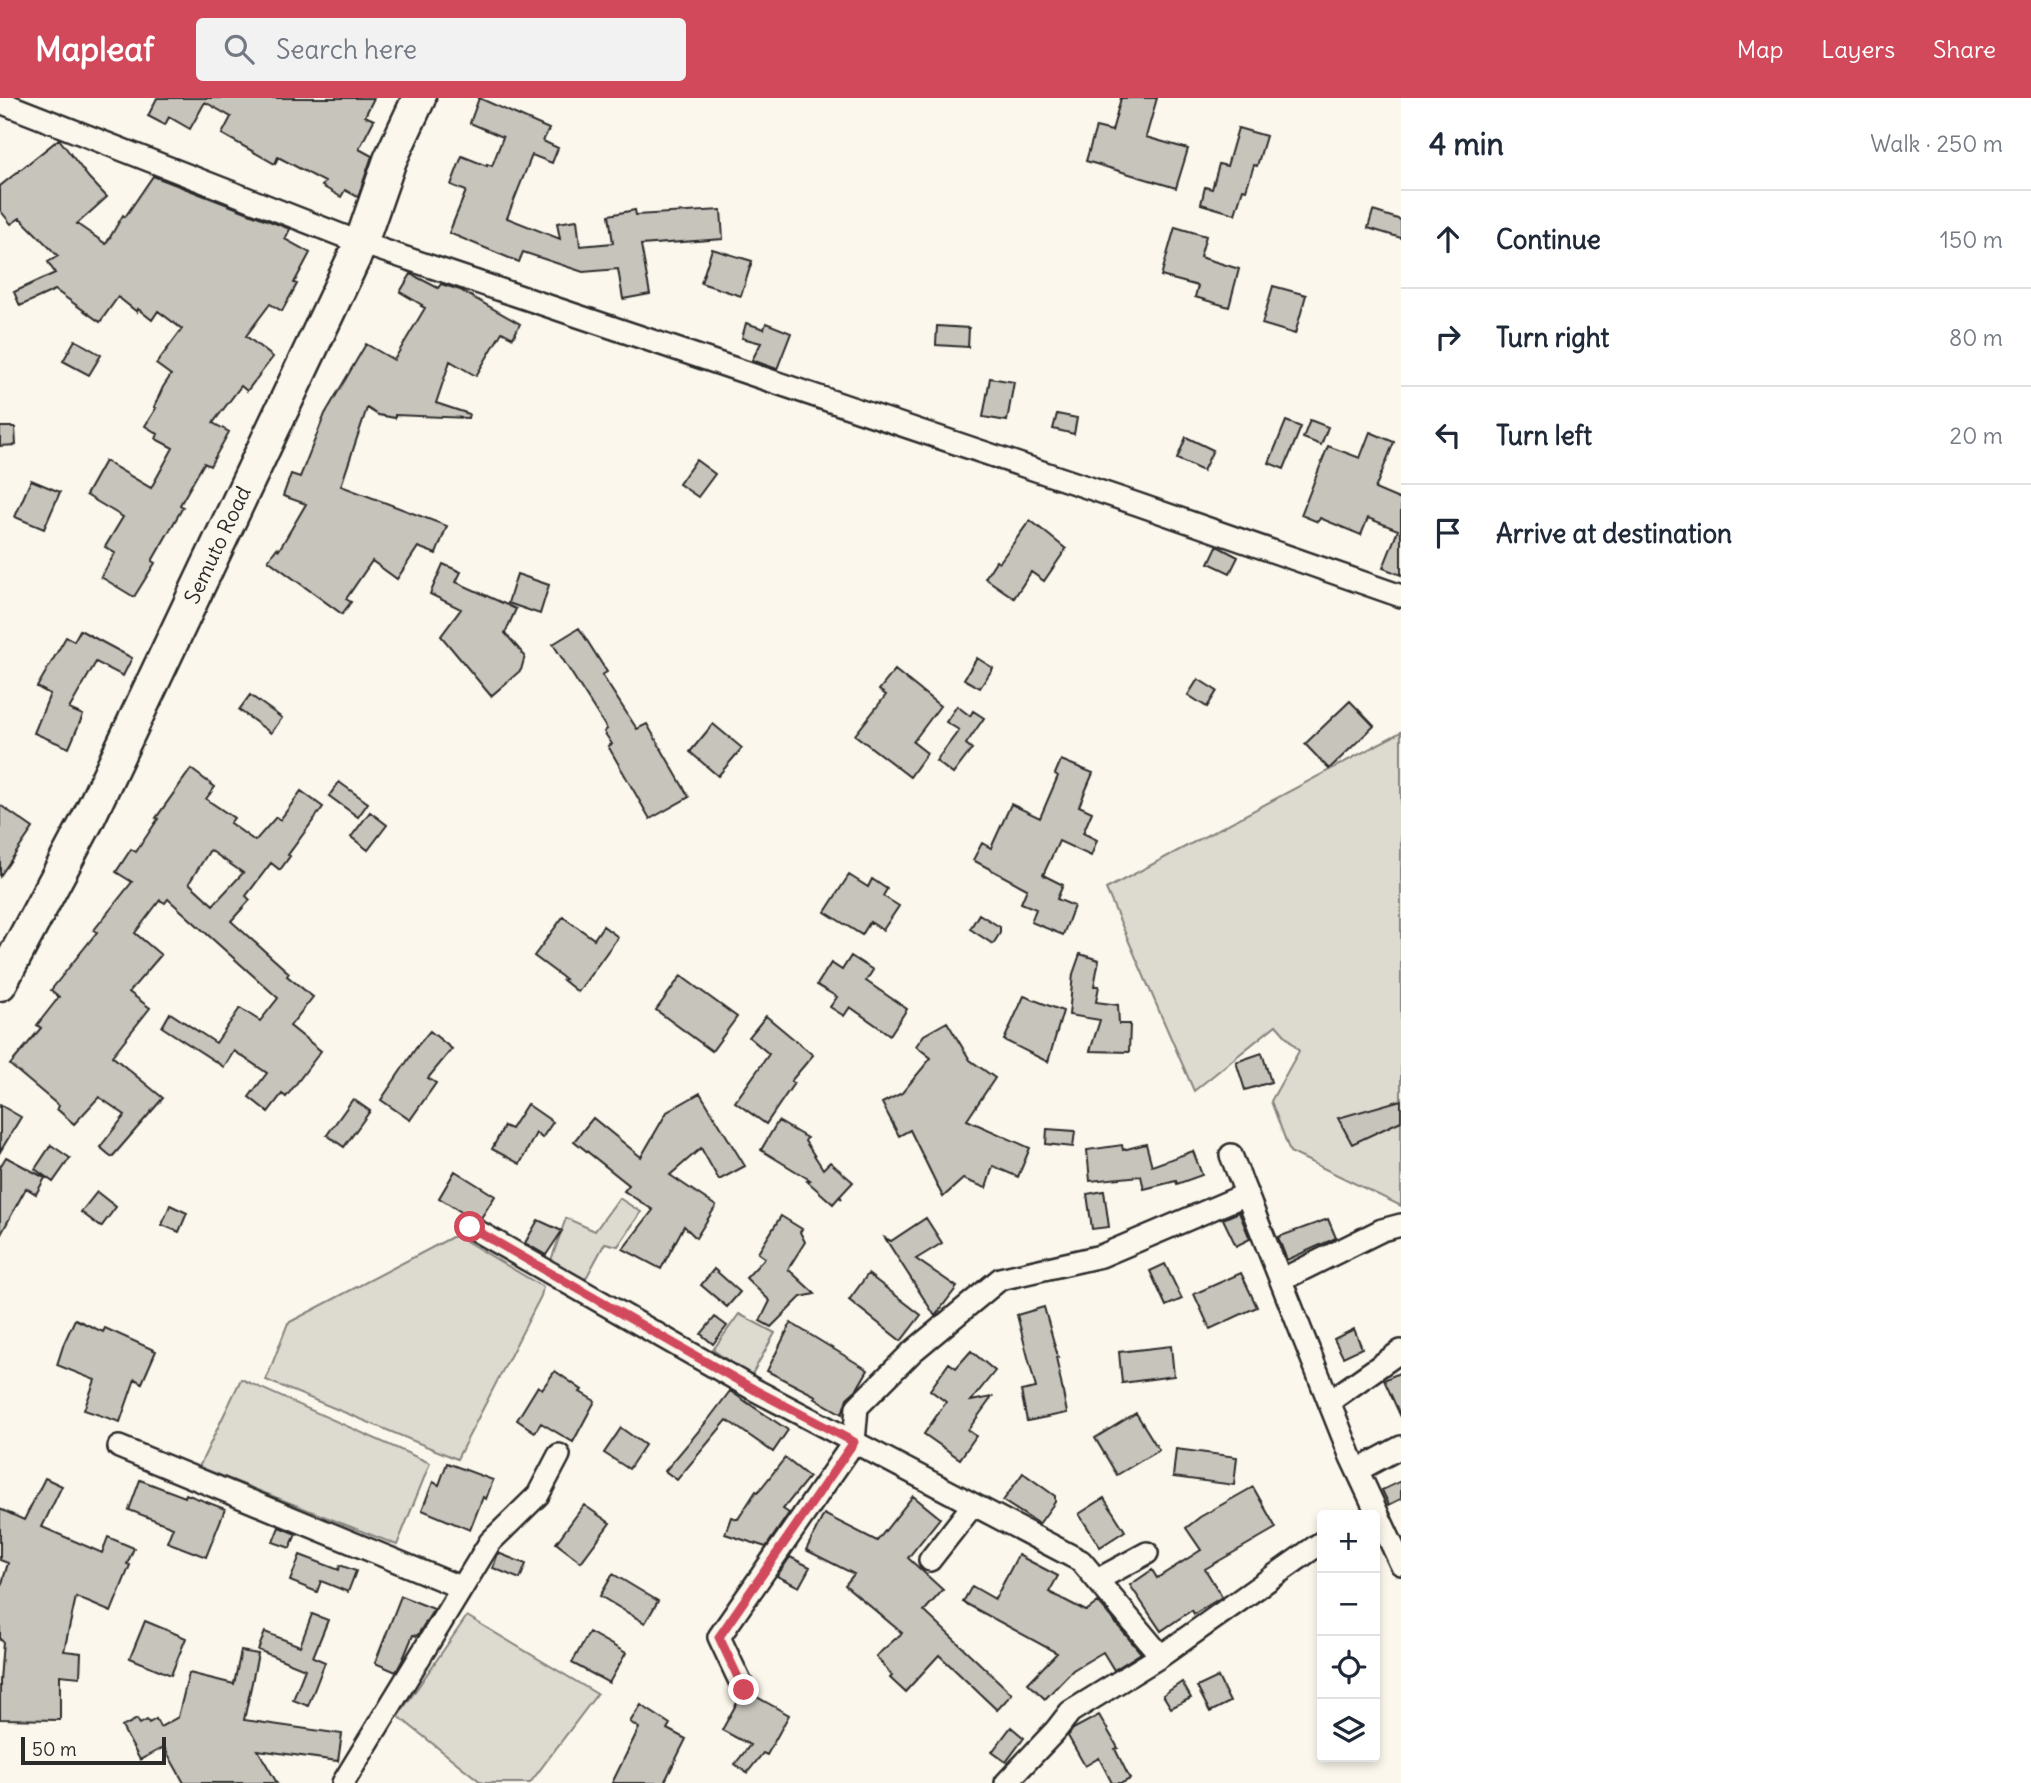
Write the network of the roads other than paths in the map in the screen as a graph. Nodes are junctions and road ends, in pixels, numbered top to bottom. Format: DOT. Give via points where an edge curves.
graph roads {
  1 [pos="419,98"];
  2 [pos="0,102"];
  3 [pos="361,243"];
  4 [pos="1401,596"];
  5 [pos="0,984"];
  6 [pos="1231,1155"];
  7 [pos="1247,1194"];
  8 [pos="1401,1225"];
  9 [pos="470,1227"];
  10 [pos="1281,1280"];
  11 [pos="1401,1351"];
  12 [pos="1329,1401"];
  13 [pos="854,1442"];
  14 [pos="119,1447"];
  15 [pos="1401,1447"];
  16 [pos="559,1455"];
  17 [pos="1358,1470"];
  18 [pos="974,1505"];
  19 [pos="1368,1510"];
  20 [pos="1380,1530"];
  21 [pos="1317,1546"];
  22 [pos="1147,1553"];
  23 [pos="930,1560"];
  24 [pos="1401,1564"];
  25 [pos="1097,1580"];
  26 [pos="462,1588"];
  27 [pos="1161,1656"];
  28 [pos="744,1690"];
  29 [pos="343,1783"];
  30 [pos="1006,1783"];
  1 -- 3 [label="main road, Semuto Road" via="390,160"];
  2 -- 3 [label="street"];
  3 -- 4 [label="street"];
  3 -- 5 [label="main road, Semuto Road" via="87,821"];
  6 -- 7 [label="street"];
  7 -- 10 [label="street"];
  7 -- 13 [label="street" via="1101,1256 1000,1279 912,1352 858,1406"];
  8 -- 10 [label="street"];
  9 -- 13 [label="street"];
  10 -- 12 [label="street"];
  11 -- 12 [label="street"];
  12 -- 17 [label="street"];
  13 -- 18 [label="street"];
  13 -- 28 [label="street" via="719,1637"];
  14 -- 26 [label="street"];
  15 -- 17 [label="street"];
  16 -- 26 [label="street" via="537,1495 490,1542"];
  17 -- 19 [label="street"];
  18 -- 23 [label="street"];
  18 -- 25 [label="street" via="1081,1561"];
  20 -- 24 [label="street"];
  21 -- 27 [label="street"];
  22 -- 25 [label="street"];
  25 -- 27 [label="street"];
  26 -- 29 [label="street"];
  27 -- 30 [label="street" via="1070,1712"];
}
